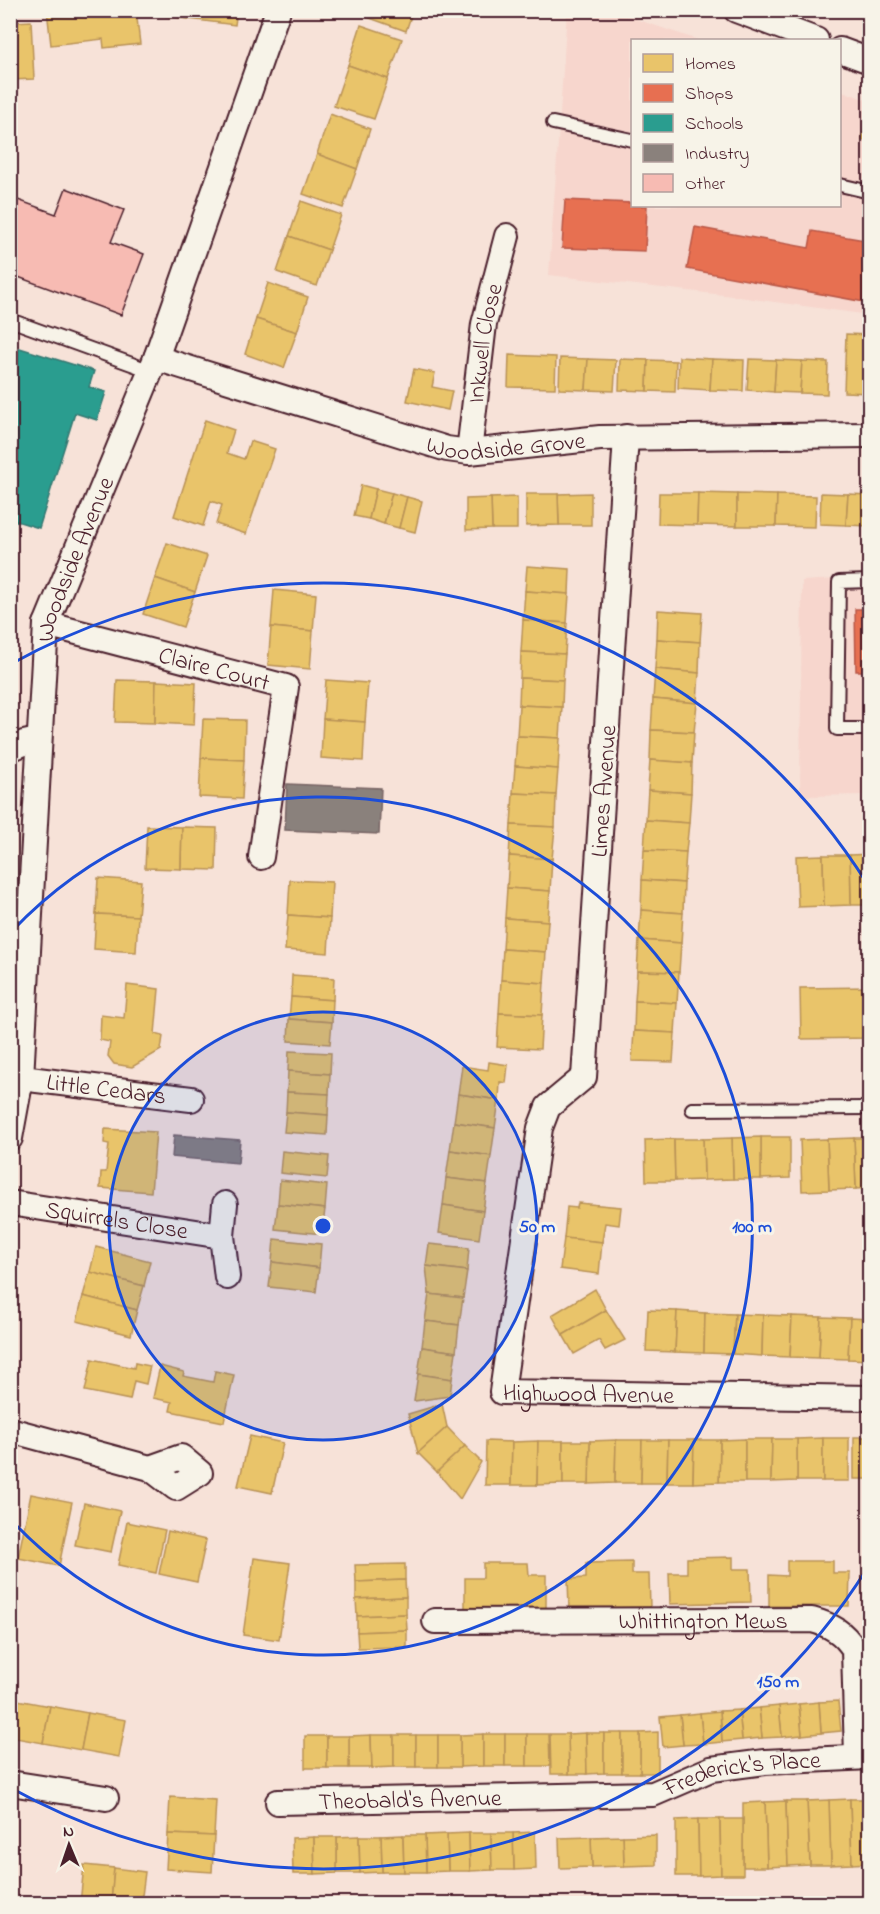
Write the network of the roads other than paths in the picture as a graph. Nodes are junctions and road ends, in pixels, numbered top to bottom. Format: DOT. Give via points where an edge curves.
graph roads {
  1 [pos="278,10"];
  2 [pos="736,10"];
  3 [pos="813,39"];
  4 [pos="841,50"];
  5 [pos="870,61"];
  6 [pos="553,123"];
  7 [pos="631,140"];
  8 [pos="841,185"];
  9 [pos="870,192"];
  10 [pos="507,236"];
  11 [pos="10,320"];
  12 [pos="153,364"];
  13 [pos="870,435"];
  14 [pos="626,437"];
  15 [pos="469,452"];
  16 [pos="870,581"];
  17 [pos="46,624"];
  18 [pos="870,729"];
  19 [pos="38,740"];
  20 [pos="10,749"];
  21 [pos="261,857"];
  22 [pos="21,1078"];
  23 [pos="191,1099"];
  24 [pos="870,1108"];
  25 [pos="692,1109"];
  26 [pos="540,1128"];
  27 [pos="10,1138"];
  28 [pos="10,1203"];
  29 [pos="225,1204"];
  30 [pos="222,1236"];
  31 [pos="227,1277"];
  32 [pos="870,1398"];
  33 [pos="10,1430"];
  34 [pos="150,1468"];
  35 [pos="435,1621"];
  36 [pos="863,1757"];
  37 [pos="10,1783"];
  38 [pos="106,1798"];
  39 [pos="543,1798"];
  40 [pos="278,1802"];
  1 -- 12 [label="street, Woodside Avenue"];
  2 -- 3 [label="street"];
  4 -- 5 [label="street"];
  6 -- 7 [label="lane"];
  8 -- 9 [label="lane"];
  10 -- 15 [label="street, Inkwell Close" via="484,324"];
  11 -- 12 [label="lane"];
  12 -- 15 [label="street, Woodside Grove" via="447,449"];
  12 -- 17 [label="street, Woodside Avenue"];
  13 -- 14 [label="street, Woodside Grove"];
  14 -- 15 [label="street, Woodside Grove"];
  14 -- 26 [label="street, Limes Avenue" via="584,1077 548,1107"];
  16 -- 18 [label="lane" via="839,582 837,729"];
  17 -- 19 [label="street, Woodside Avenue"];
  17 -- 21 [label="street, Claire Court" via="286,687"];
  19 -- 20 [label="street"];
  19 -- 22 [label="street, Woodside Avenue"];
  22 -- 23 [label="street, Little Cedars"];
  22 -- 27 [label="street, Woodside Avenue"];
  24 -- 25 [label="lane"];
  26 -- 32 [label="street, Highwood Avenue" via="502,1392"];
  28 -- 30 [label="street, Squirrels Close"];
  29 -- 30 [label="street, Squirrels Close"];
  30 -- 31 [label="street, Squirrels Close"];
  33 -- 34 [label="street"];
  35 -- 36 [label="street, Whittington Mews" via="812,1620 829,1624 854,1649"];
  36 -- 39 [label="street, Frederick's Place" via="711,1769 653,1794"];
  37 -- 38 [label="street"];
  39 -- 40 [label="street, Theobald's Avenue"];
}
